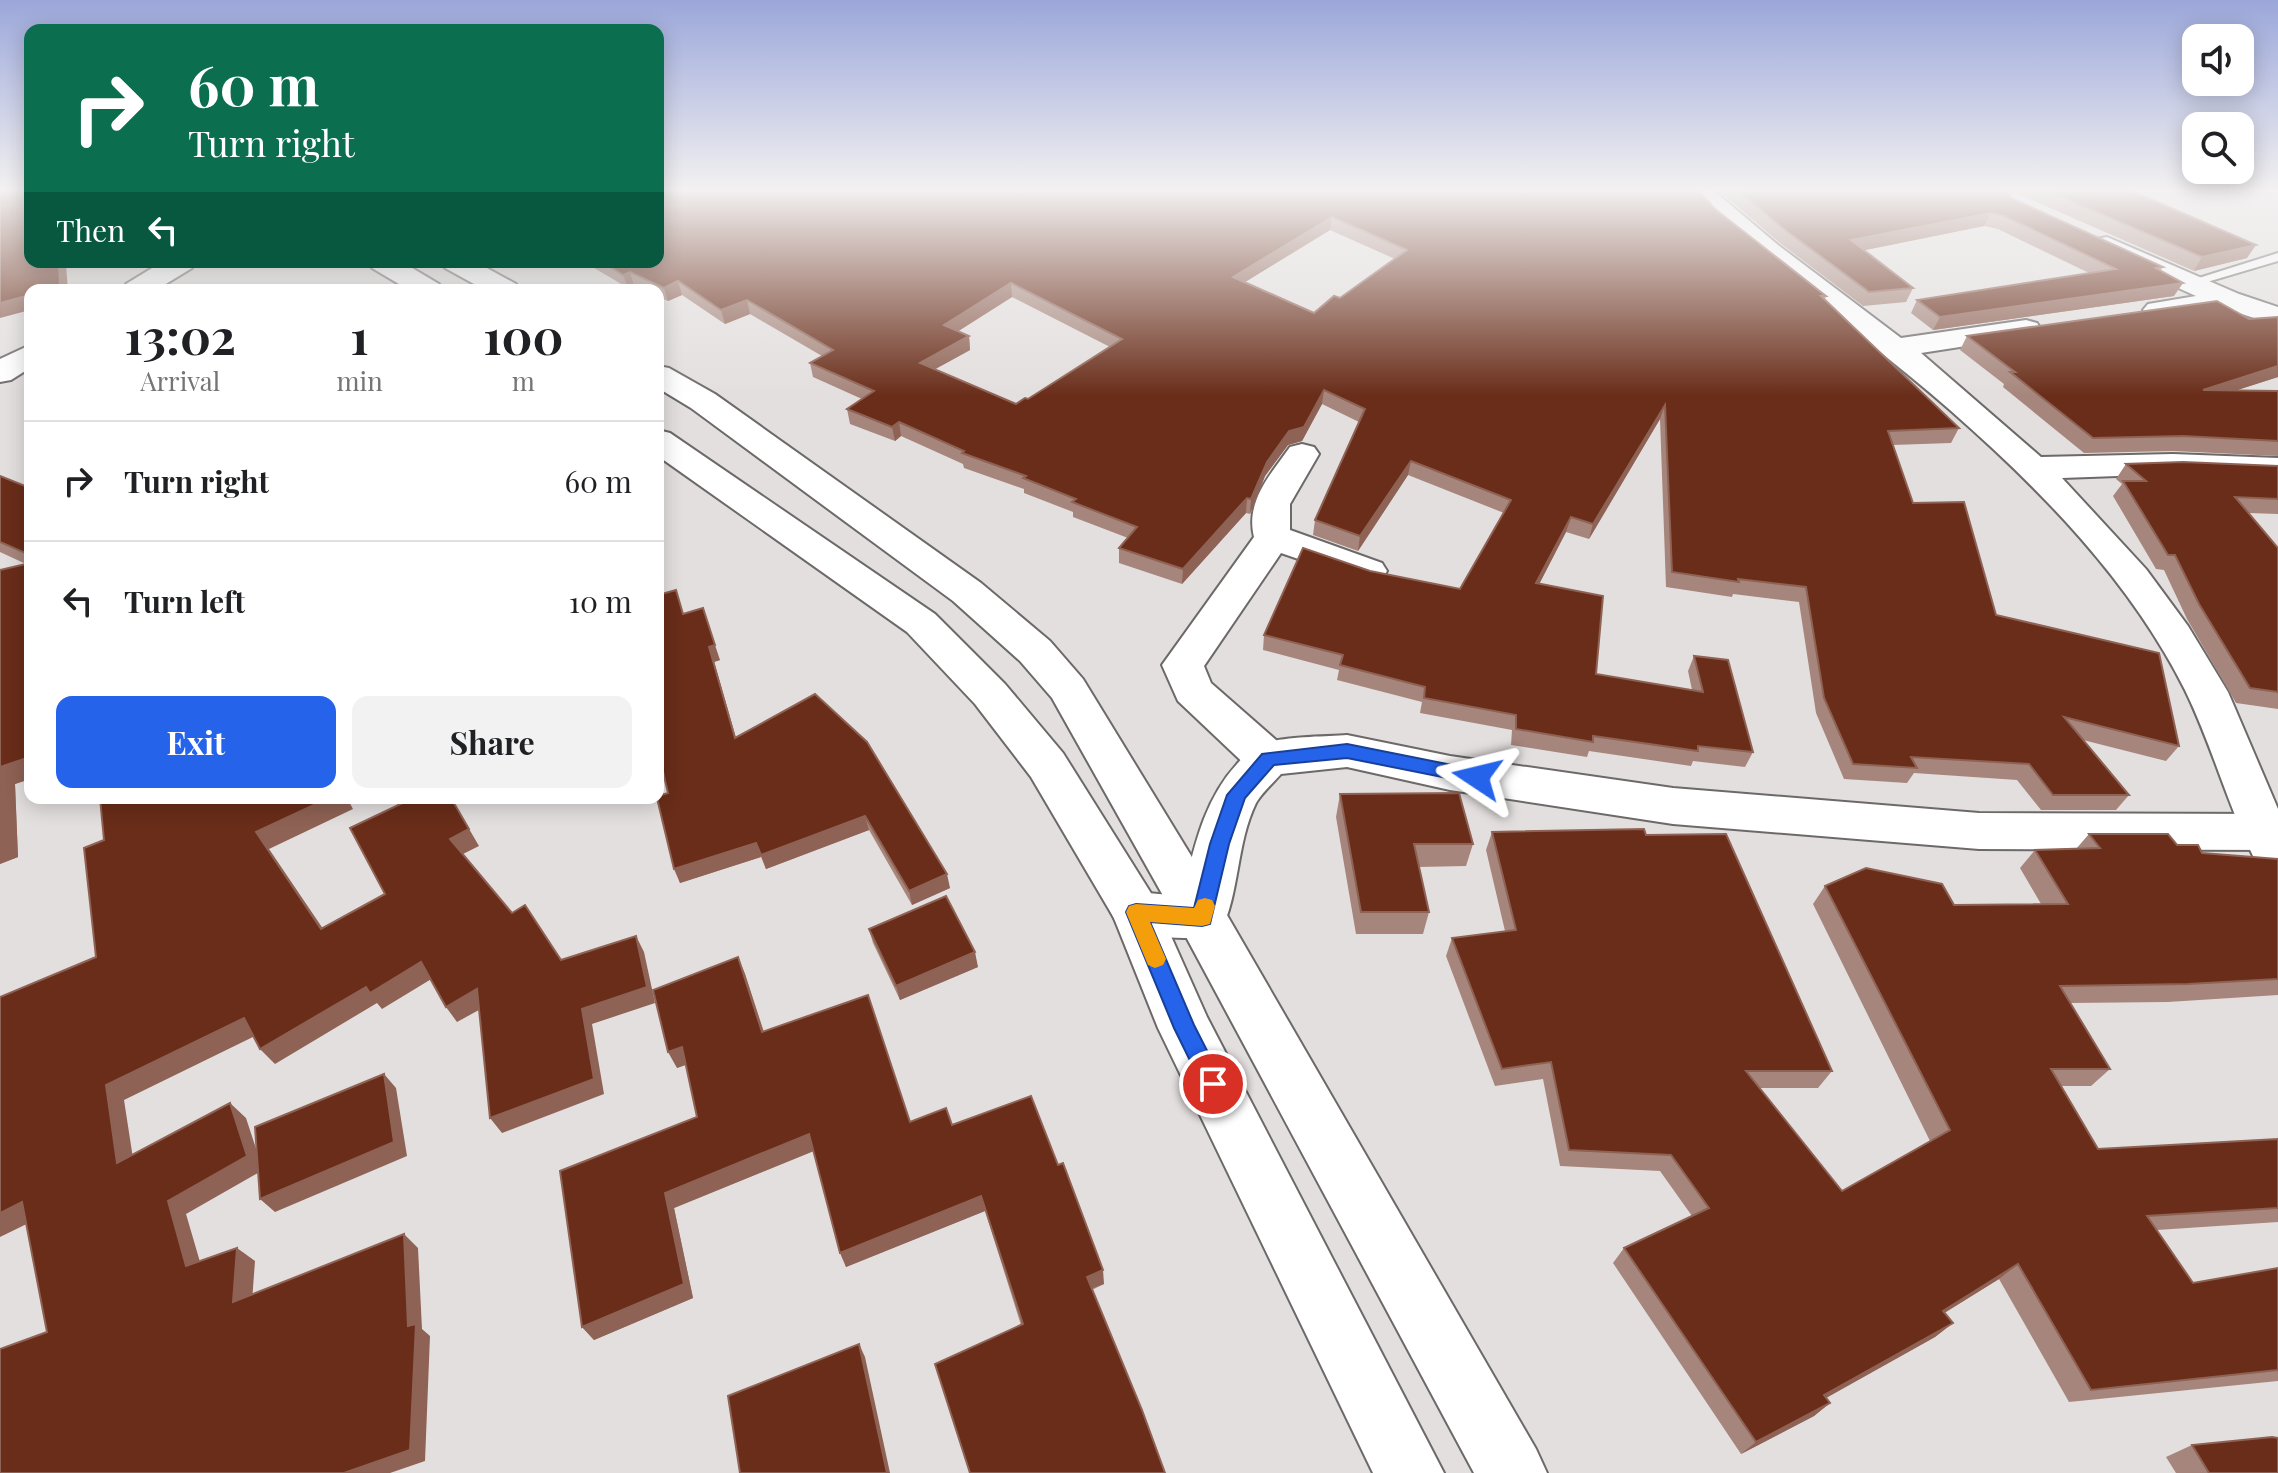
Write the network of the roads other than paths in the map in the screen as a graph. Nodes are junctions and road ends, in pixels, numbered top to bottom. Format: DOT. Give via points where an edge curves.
graph roads {
  1 [pos="1778,259"];
  2 [pos="2137,259"];
  3 [pos="2272,259"];
  4 [pos="172,268"];
  5 [pos="392,268"];
  6 [pos="466,268"];
  7 [pos="2190,283"];
  8 [pos="146,284"];
  9 [pos="419,284"];
  10 [pos="495,284"];
  11 [pos="2229,300"];
  12 [pos="2123,315"];
  13 [pos="2278,317"];
  14 [pos="2062,324"];
  15 [pos="1894,348"];
  16 [pos="24,358"];
  17 [pos="0,373"];
  18 [pos="664,378"];
  19 [pos="664,444"];
  20 [pos="1302,454"];
  21 [pos="2029,468"];
  22 [pos="2278,468"];
  23 [pos="1273,537"];
  24 [pos="1368,571"];
  25 [pos="1268,759"];
  26 [pos="2273,841"];
  27 [pos="1136,912"];
  28 [pos="1202,918"];
  29 [pos="1409,1473"];
  30 [pos="1512,1473"];
  1 -- 15 [label="street"];
  2 -- 7 [label="street"];
  3 -- 7 [label="lane"];
  4 -- 8 [label="street"];
  5 -- 9 [label="street"];
  6 -- 10 [label="street"];
  7 -- 11 [label="street"];
  11 -- 12 [label="street"];
  11 -- 13 [label="street"];
  14 -- 15 [label="street"];
  15 -- 21 [label="street"];
  16 -- 17 [label="street"];
  18 -- 28 [label="street" via="703,401 967,592 1035,651 1068,689"];
  19 -- 27 [label="street" via="921,623 990,694 1047,765"];
  20 -- 23 [label="street" via="1272,502 1266,521"];
  21 -- 22 [label="street"];
  21 -- 26 [label="street" via="2091,528 2159,614 2211,701"];
  23 -- 24 [label="street"];
  23 -- 25 [label="street" via="1183,665 1193,691"];
  25 -- 26 [label="street" via="1347,751 1450,773 1659,804 1979,831"];
  25 -- 28 [label="street" via="1236,795"];
  27 -- 28 [label="street"];
  27 -- 29 [label="street" via="1185,1028"];
  28 -- 30 [label="street"];
}
